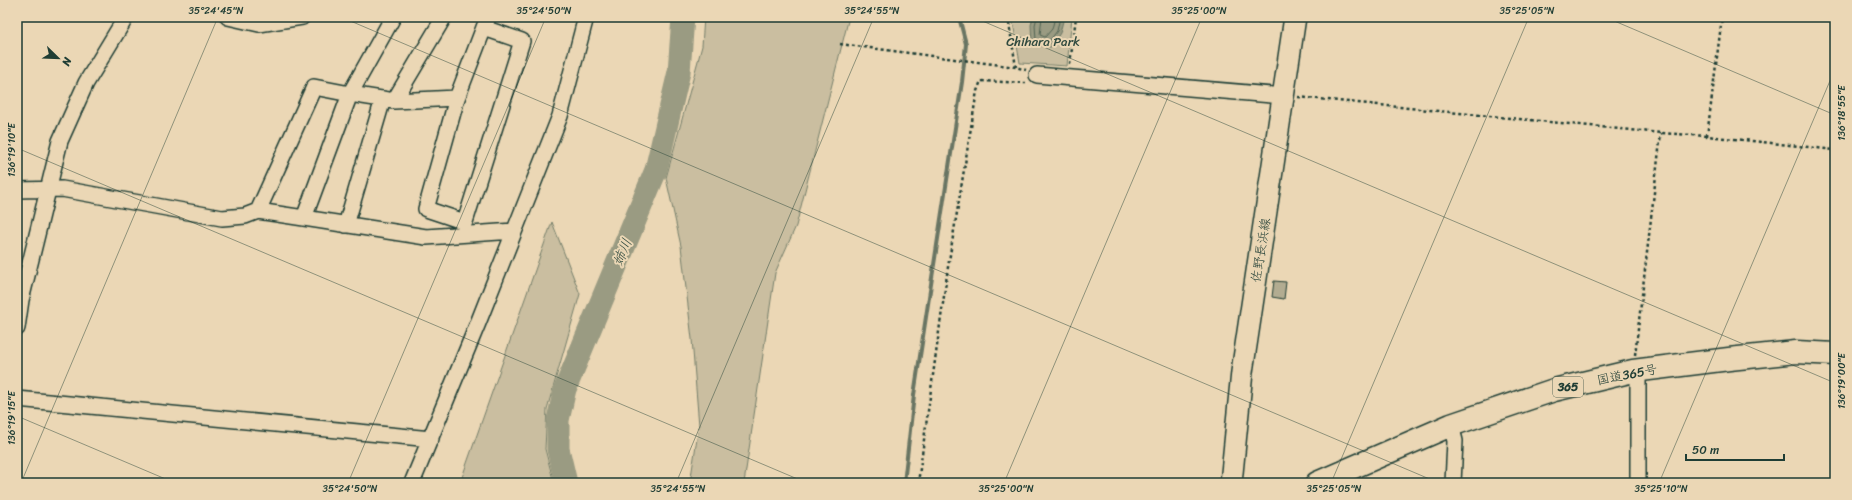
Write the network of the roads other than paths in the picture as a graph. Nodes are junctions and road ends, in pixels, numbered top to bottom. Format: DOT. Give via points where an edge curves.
graph roads {
  1 [pos="126,17"];
  2 [pos="228,17"];
  3 [pos="302,17"];
  4 [pos="393,17"];
  5 [pos="444,17"];
  6 [pos="586,17"];
  7 [pos="1295,17"];
  8 [pos="246,19"];
  9 [pos="486,22"];
  10 [pos="1037,74"];
  11 [pos="350,94"];
  12 [pos="1284,96"];
  13 [pos="457,98"];
  14 [pos="388,100"];
  15 [pos="17,190"];
  16 [pos="48,190"];
  17 [pos="258,211"];
  18 [pos="304,218"];
  19 [pos="346,224"];
  20 [pos="514,231"];
  21 [pos="17,328"];
  22 [pos="1835,354"];
  23 [pos="1635,371"];
  24 [pos="17,398"];
  25 [pos="1451,425"];
  26 [pos="431,439"];
  27 [pos="412,483"];
  28 [pos="1231,483"];
  29 [pos="1316,483"];
  30 [pos="1453,483"];
  31 [pos="1638,483"];
  1 -- 16 [label="street" via="86,83 60,141"];
  2 -- 8 [label="street"];
  3 -- 8 [label="street" via="259,24"];
  4 -- 11 [label="street"];
  5 -- 14 [label="street"];
  6 -- 20 [label="street" via="560,116"];
  7 -- 12 [label="main road, 佐野長浜線"];
  9 -- 13 [label="street"];
  9 -- 13 [label="street" via="522,41 466,222 426,209"];
  10 -- 12 [label="street"];
  11 -- 14 [label="street"];
  11 -- 17 [label="street" via="314,87"];
  11 -- 18 [label="street"];
  12 -- 28 [label="main road, 佐野長浜線" via="1242,372"];
  13 -- 14 [label="street"];
  14 -- 19 [label="street"];
  15 -- 16 [label="street"];
  16 -- 17 [label="street" via="62,189 222,218 245,216"];
  16 -- 21 [label="street" via="21,300"];
  17 -- 18 [label="street"];
  18 -- 19 [label="street"];
  19 -- 20 [label="street" via="426,237"];
  20 -- 26 [label="street"];
  22 -- 23 [label="highway, 国道365号 / 365" via="1796,352"];
  23 -- 25 [label="highway, 国道365号 / 365" via="1554,390"];
  23 -- 31 [label="street"];
  24 -- 26 [label="street"];
  25 -- 29 [label="highway, 国道365号 / 365"];
  25 -- 30 [label="street" via="1455,442"];
  26 -- 27 [label="street"];
}
